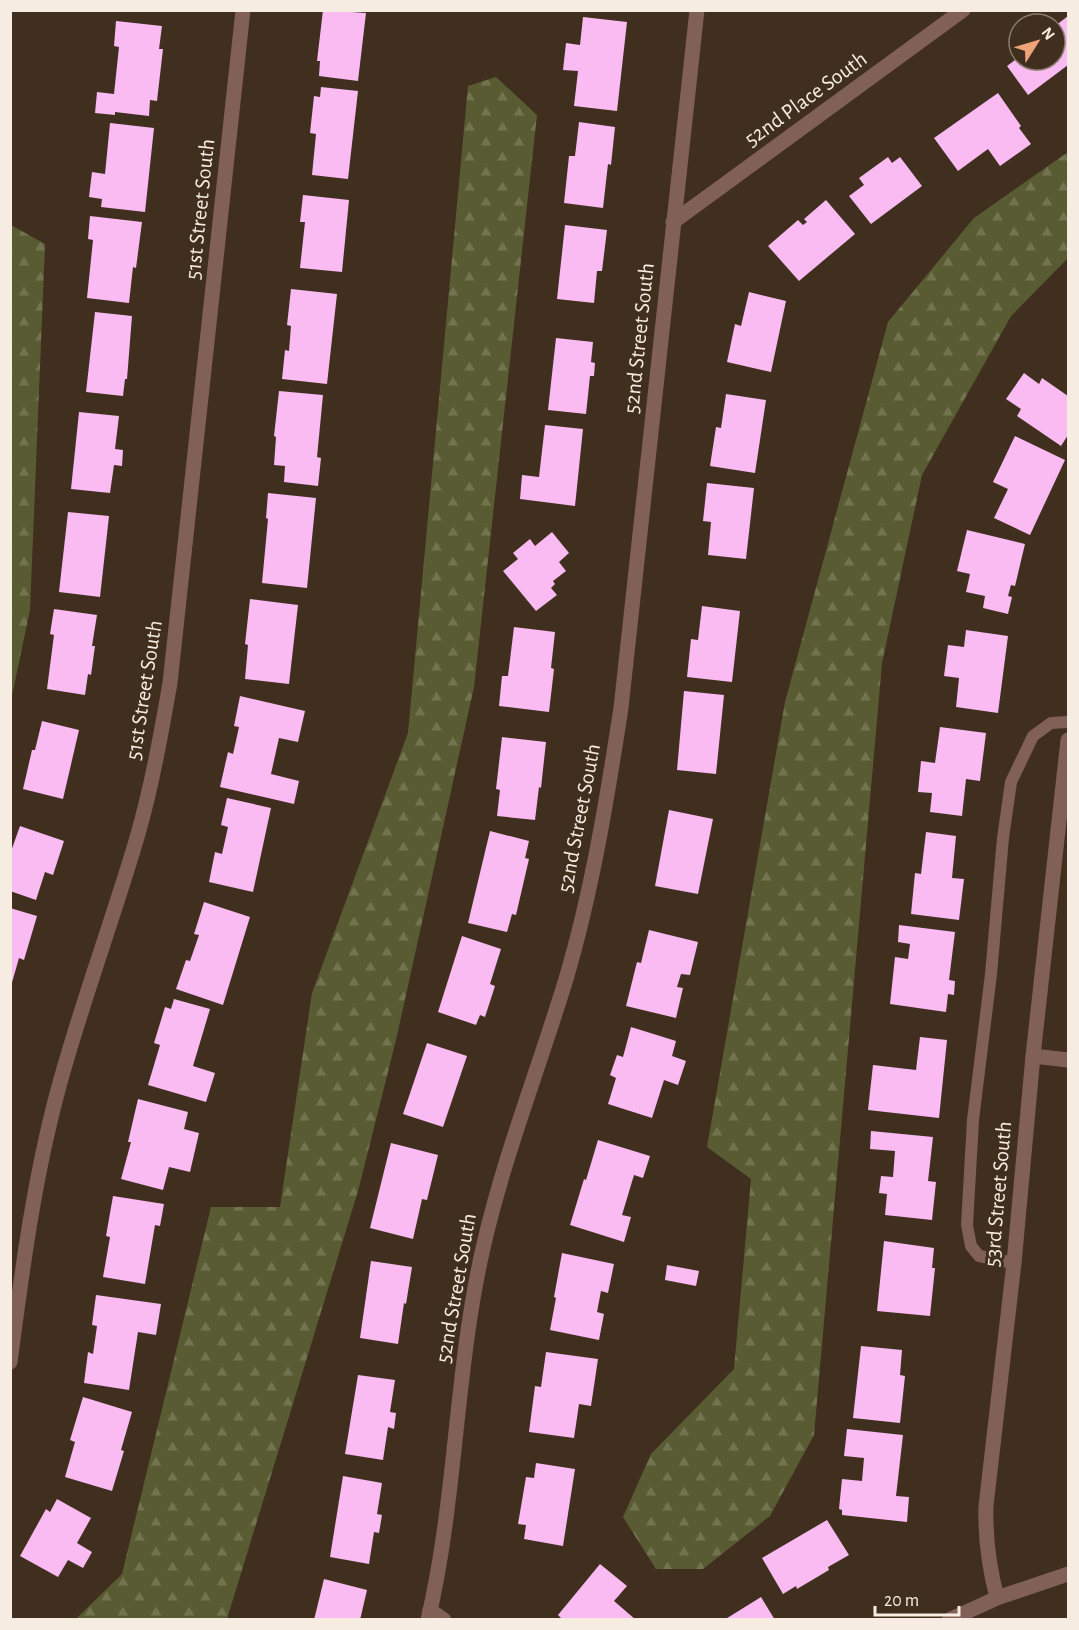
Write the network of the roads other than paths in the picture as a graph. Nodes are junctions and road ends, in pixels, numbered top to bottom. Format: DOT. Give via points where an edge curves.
graph roads {
  1 [pos="243,10"];
  2 [pos="697,10"];
  3 [pos="963,10"];
  4 [pos="673,222"];
  5 [pos="1068,722"];
  6 [pos="1068,740"];
  7 [pos="1033,1056"];
  8 [pos="1068,1060"];
  9 [pos="1014,1263"];
  10 [pos="10,1362"];
  11 [pos="1068,1574"];
  12 [pos="997,1598"];
  13 [pos="429,1615"];
  14 [pos="444,1620"];
  15 [pos="949,1620"];
  1 -- 10 [label="street, 51st Street South" via="170,683 138,832 75,1030 43,1152"];
  2 -- 4 [label="street, 52nd Street South"];
  3 -- 4 [label="street, 52nd Place South"];
  4 -- 13 [label="street, 52nd Street South" via="610,776 566,978 514,1133 483,1245 464,1364 447,1520"];
  5 -- 9 [label="lane" via="1051,723 1033,736 1011,782 973,1120 967,1225 971,1246 979,1256"];
  6 -- 7 [label="street, 53rd Street South"];
  7 -- 8 [label="street"];
  7 -- 9 [label="street, 53rd Street South"];
  9 -- 12 [label="street, 53rd Street South" via="986,1506 987,1553"];
  11 -- 12 [label="street"];
  12 -- 15 [label="street"];
  13 -- 14 [label="street"];
}
